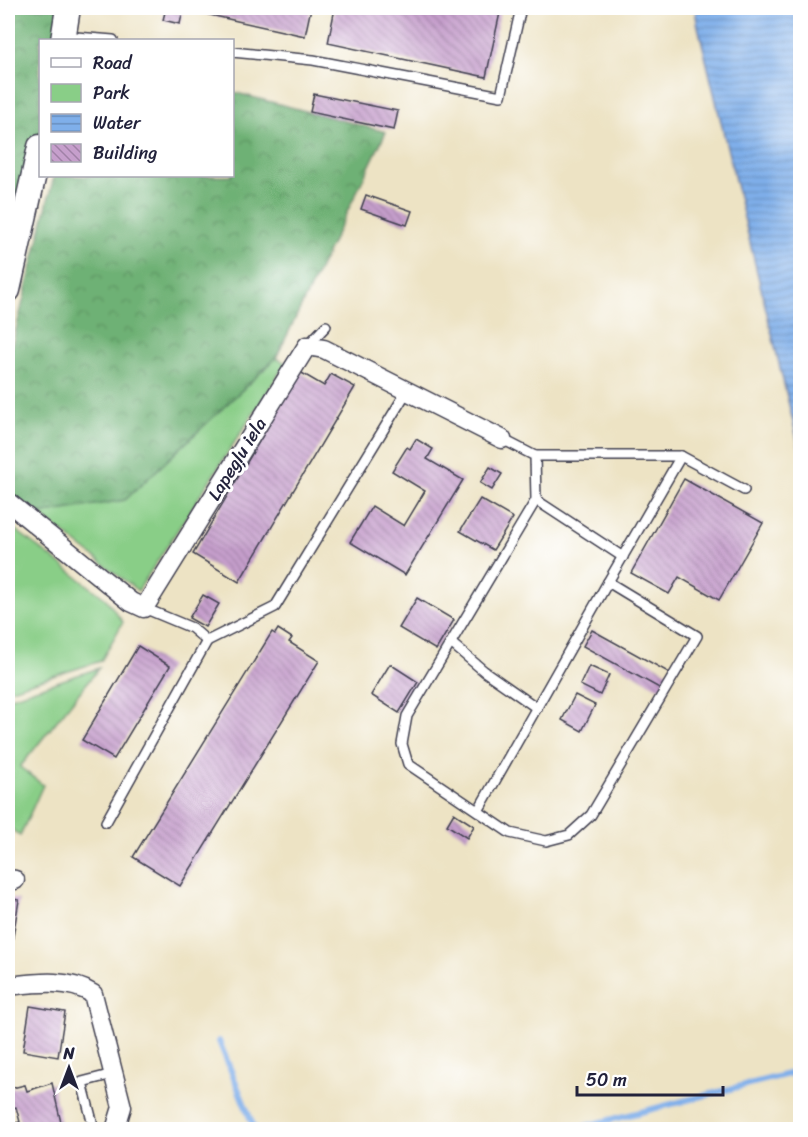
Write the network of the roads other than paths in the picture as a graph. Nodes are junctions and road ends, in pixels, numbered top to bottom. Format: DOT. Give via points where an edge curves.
graph roads {
  1 [pos="68,8"];
  2 [pos="521,8"];
  3 [pos="63,38"];
  4 [pos="88,39"];
  5 [pos="234,52"];
  6 [pos="39,151"];
  7 [pos="8,290"];
  8 [pos="326,326"];
  9 [pos="308,346"];
  10 [pos="407,391"];
  11 [pos="502,439"];
  12 [pos="535,456"];
  13 [pos="681,456"];
  14 [pos="744,490"];
  15 [pos="536,500"];
  16 [pos="8,502"];
  17 [pos="16,516"];
  18 [pos="623,557"];
  19 [pos="608,582"];
  20 [pos="144,608"];
  21 [pos="207,641"];
  22 [pos="451,643"];
  23 [pos="537,708"];
  24 [pos="478,811"];
  25 [pos="106,822"];
  26 [pos="8,986"];
  27 [pos="113,1074"];
  28 [pos="92,1121"];
  29 [pos="115,1130"];
  1 -- 3 [label="main road"];
  2 -- 5 [label="lane" via="501,96 313,60"];
  3 -- 4 [label="lane"];
  6 -- 7 [label="main road"];
  8 -- 9 [label="lane"];
  9 -- 10 [label="street" via="324,349"];
  9 -- 20 [label="street, Lapegļu iela"];
  10 -- 11 [label="street"];
  10 -- 21 [label="lane" via="275,607"];
  11 -- 12 [label="lane"];
  12 -- 13 [label="lane"];
  12 -- 15 [label="lane"];
  13 -- 14 [label="lane"];
  13 -- 18 [label="lane"];
  15 -- 18 [label="lane"];
  15 -- 22 [label="lane"];
  16 -- 17 [label="street"];
  17 -- 20 [label="street"];
  18 -- 19 [label="lane"];
  19 -- 23 [label="lane"];
  19 -- 24 [label="lane" via="697,636 591,815 569,835 546,841 510,833"];
  20 -- 21 [label="lane" via="192,628"];
  21 -- 25 [label="lane"];
  22 -- 23 [label="lane"];
  22 -- 24 [label="lane" via="407,716 402,744 408,764"];
  23 -- 24 [label="lane"];
  26 -- 27 [label="street" via="60,983 80,986 93,994"];
  27 -- 28 [label="lane" via="82,1082"];
  27 -- 29 [label="street" via="122,1107"];
}
